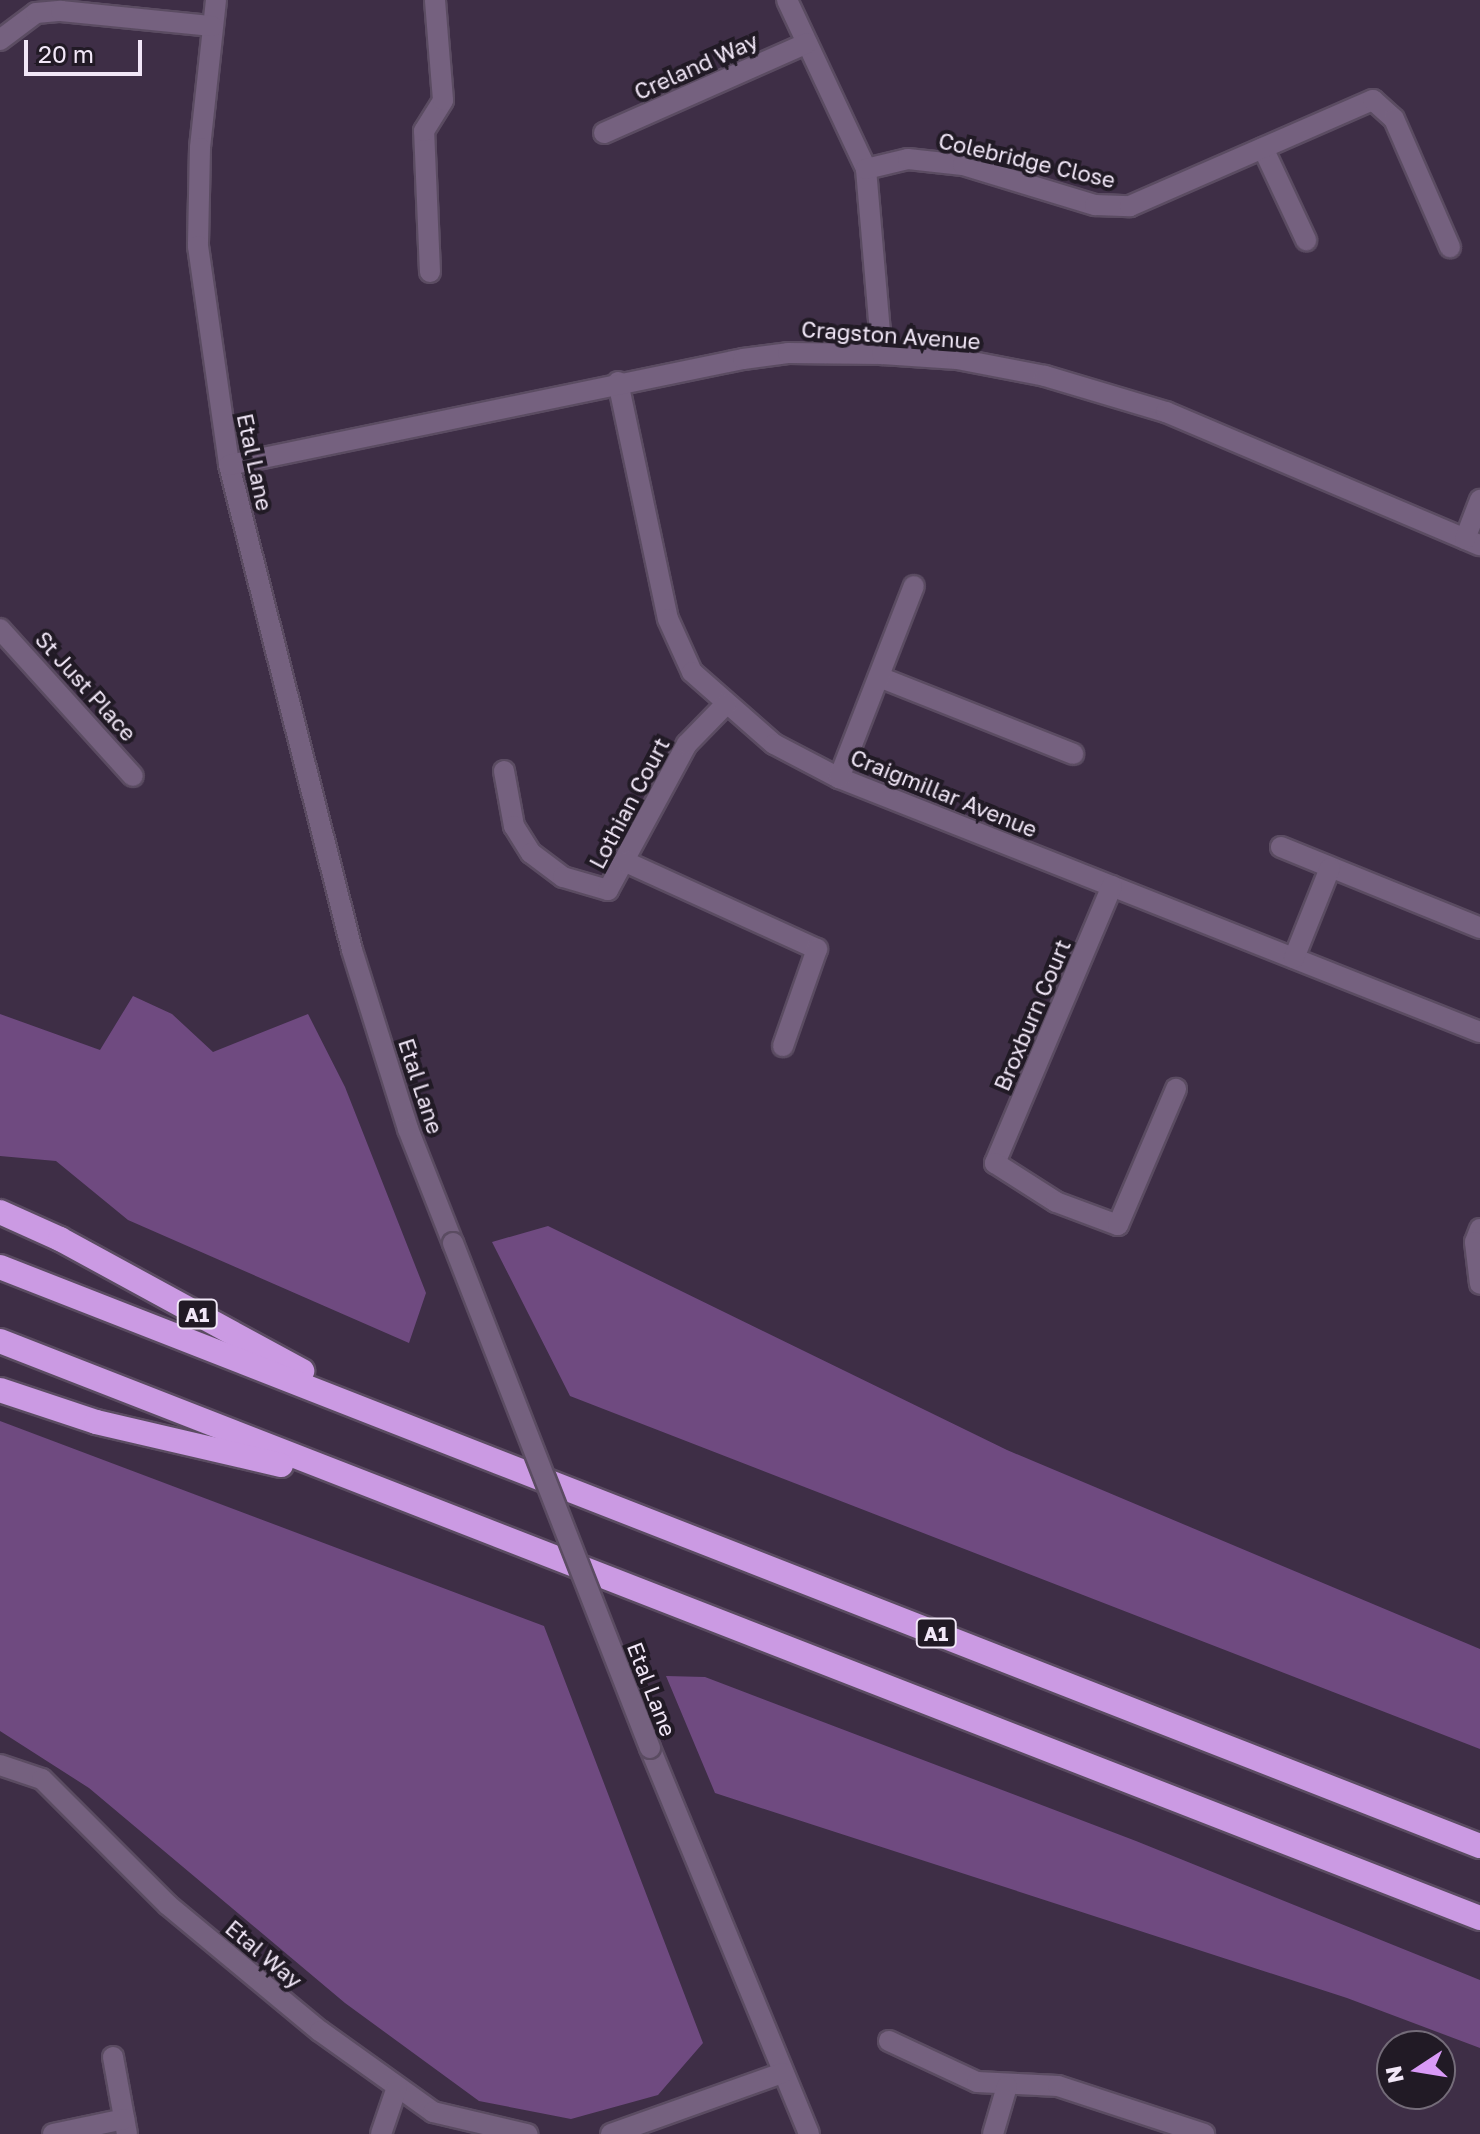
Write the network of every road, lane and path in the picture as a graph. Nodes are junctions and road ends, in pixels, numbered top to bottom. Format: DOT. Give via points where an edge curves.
graph roads {
  1 [pos="216,0"];
  2 [pos="435,0"];
  3 [pos="787,0"];
  4 [pos="212,26"];
  5 [pos="0,40"];
  6 [pos="807,43"];
  7 [pos="604,133"];
  8 [pos="1263,148"];
  9 [pos="866,169"];
  10 [pos="1306,240"];
  11 [pos="1450,247"];
  12 [pos="430,272"];
  13 [pos="882,354"];
  14 [pos="618,382"];
  15 [pos="229,465"];
  16 [pos="1480,500"];
  17 [pos="1473,542"];
  18 [pos="914,586"];
  19 [pos="0,629"];
  20 [pos="879,677"];
  21 [pos="726,704"];
  22 [pos="1073,754"];
  23 [pos="504,771"];
  24 [pos="133,776"];
  25 [pos="839,778"];
  26 [pos="1281,847"];
  27 [pos="626,862"];
  28 [pos="1330,868"];
  29 [pos="1112,886"];
  30 [pos="1480,928"];
  31 [pos="1294,958"];
  32 [pos="1480,1032"];
  33 [pos="783,1046"];
  34 [pos="1176,1089"];
  35 [pos="0,1212"];
  36 [pos="1480,1229"];
  37 [pos="0,1267"];
  38 [pos="1480,1284"];
  39 [pos="0,1341"];
  40 [pos="0,1390"];
  41 [pos="392,1421"];
  42 [pos="362,1484"];
  43 [pos="0,1765"];
  44 [pos="1480,1846"];
  45 [pos="1480,1918"];
  46 [pos="889,2041"];
  47 [pos="113,2057"];
  48 [pos="782,2073"];
  49 [pos="1007,2086"];
  50 [pos="397,2087"];
  51 [pos="125,2126"];
  52 [pos="53,2134"];
  53 [pos="381,2134"];
  54 [pos="527,2134"];
  55 [pos="611,2134"];
  56 [pos="809,2134"];
  57 [pos="993,2134"];
  58 [pos="1203,2134"];
  1 -- 4 [label="street, Etal Lane"];
  2 -- 12 [label="street" via="443,100 424,131"];
  3 -- 6 [label="street"];
  4 -- 5 [label="street" via="70,11 36,13"];
  4 -- 15 [label="street, Etal Lane" via="198,246"];
  6 -- 7 [label="street, Creland Way"];
  6 -- 9 [label="street"];
  8 -- 9 [label="street, Colebridge Close" via="1130,206 1095,205 963,165 908,159"];
  8 -- 10 [label="street"];
  8 -- 11 [label="street, Colebridge Close" via="1373,100 1394,119"];
  9 -- 13 [label="street"];
  13 -- 14 [label="street, Cragston Avenue" via="788,353"];
  13 -- 17 [label="street, Cragston Avenue" via="957,359 1045,376 1166,412"];
  14 -- 15 [label="street, Cragston Avenue"];
  14 -- 21 [label="street, Craigmillar Avenue" via="668,619 692,672"];
  15 -- 48 [label="street, Etal Lane, bridge" via="352,950 408,1129"];
  16 -- 17 [label="street"];
  18 -- 20 [label="street"];
  19 -- 24 [label="street, St Just Place"];
  20 -- 22 [label="street"];
  20 -- 25 [label="street"];
  21 -- 25 [label="street, Craigmillar Avenue" via="774,744"];
  21 -- 27 [label="street, Lothian Court" via="687,744"];
  23 -- 27 [label="street, Lothian Court" via="514,826 531,853 563,877 608,890"];
  25 -- 29 [label="street, Craigmillar Avenue"];
  26 -- 28 [label="street"];
  27 -- 33 [label="street" via="817,949"];
  28 -- 30 [label="street"];
  28 -- 31 [label="street"];
  29 -- 31 [label="street, Craigmillar Avenue"];
  29 -- 34 [label="street, Broxburn Court" via="995,1163 1056,1202 1118,1225"];
  31 -- 32 [label="street, Craigmillar Avenue"];
  35 -- 41 [label="highway, A1" via="60,1239"];
  36 -- 38 [label="street" via="1475,1242"];
  37 -- 41 [label="highway, A1"];
  39 -- 42 [label="highway"];
  40 -- 42 [label="highway" via="96,1422"];
  41 -- 44 [label="highway, A1"];
  42 -- 45 [label="highway"];
  43 -- 50 [label="street, Etal Way" via="42,1779 168,1905 320,2031"];
  46 -- 49 [label="street" via="977,2082"];
  47 -- 51 [label="street"];
  48 -- 55 [label="street"];
  48 -- 56 [label="street, Etal Lane"];
  49 -- 57 [label="street"];
  49 -- 58 [label="street" via="1058,2086"];
  50 -- 53 [label="street"];
  50 -- 54 [label="street, Etal Way" via="433,2112"];
  51 -- 52 [label="street"];
}
